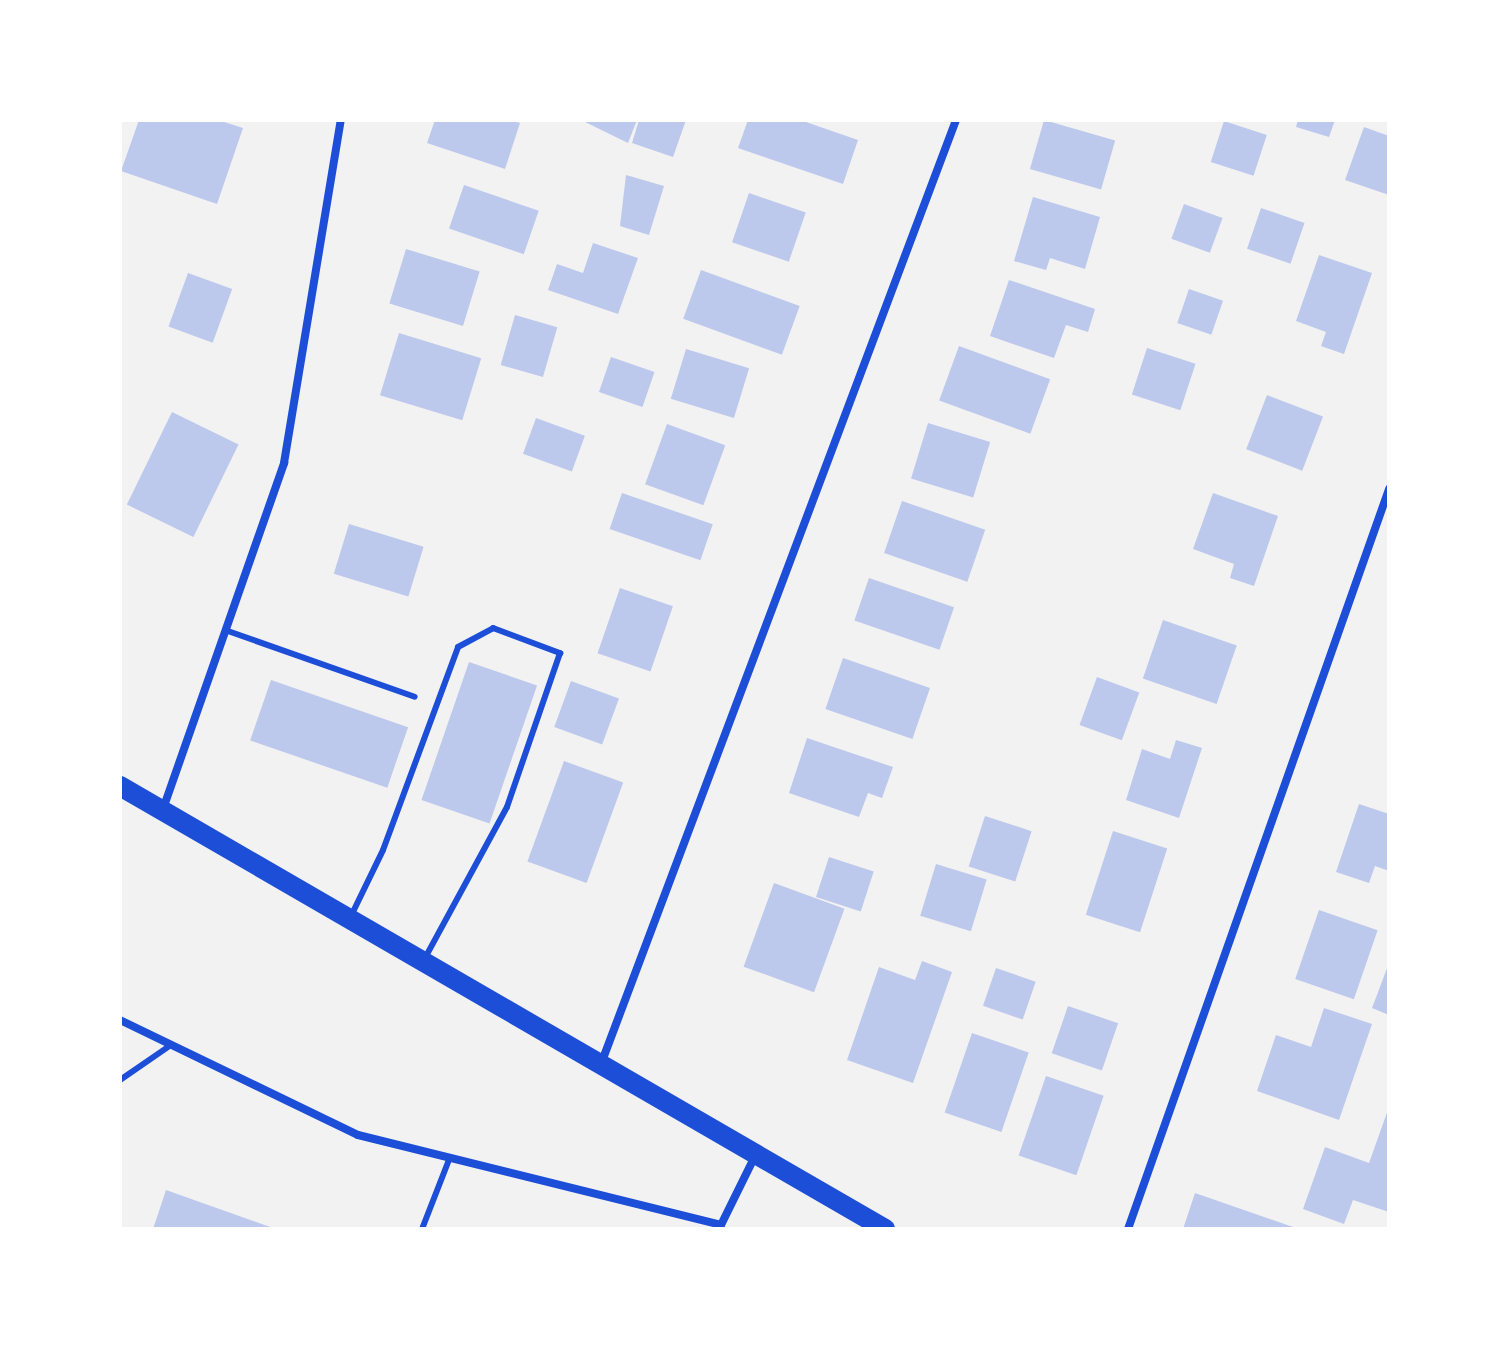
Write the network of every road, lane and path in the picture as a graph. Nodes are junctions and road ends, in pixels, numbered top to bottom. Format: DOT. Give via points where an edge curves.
graph roads {
  1 [pos="341,120"];
  2 [pos="956,120"];
  3 [pos="1389,489"];
  4 [pos="225,630"];
  5 [pos="415,697"];
  6 [pos="120,786"];
  7 [pos="163,810"];
  8 [pos="349,918"];
  9 [pos="423,961"];
  10 [pos="120,1020"];
  11 [pos="168,1047"];
  12 [pos="601,1065"];
  13 [pos="120,1080"];
  14 [pos="756,1156"];
  15 [pos="450,1157"];
  16 [pos="721,1227"];
  17 [pos="422,1229"];
  18 [pos="885,1229"];
  19 [pos="1128,1229"];
  1 -- 4 [label="street" via="284,463"];
  2 -- 12 [label="street"];
  3 -- 19 [label="street"];
  4 -- 5 [label="lane"];
  4 -- 7 [label="street"];
  6 -- 7 [label="main road"];
  7 -- 8 [label="main road"];
  8 -- 9 [label="main road"];
  8 -- 9 [label="lane" via="383,850 458,647 493,628 560,653 507,807"];
  9 -- 12 [label="main road"];
  10 -- 11 [label="street"];
  11 -- 13 [label="lane"];
  11 -- 15 [label="street" via="358,1135"];
  12 -- 14 [label="main road"];
  14 -- 16 [label="street"];
  14 -- 18 [label="main road"];
  15 -- 16 [label="street"];
  15 -- 17 [label="lane"];
}
